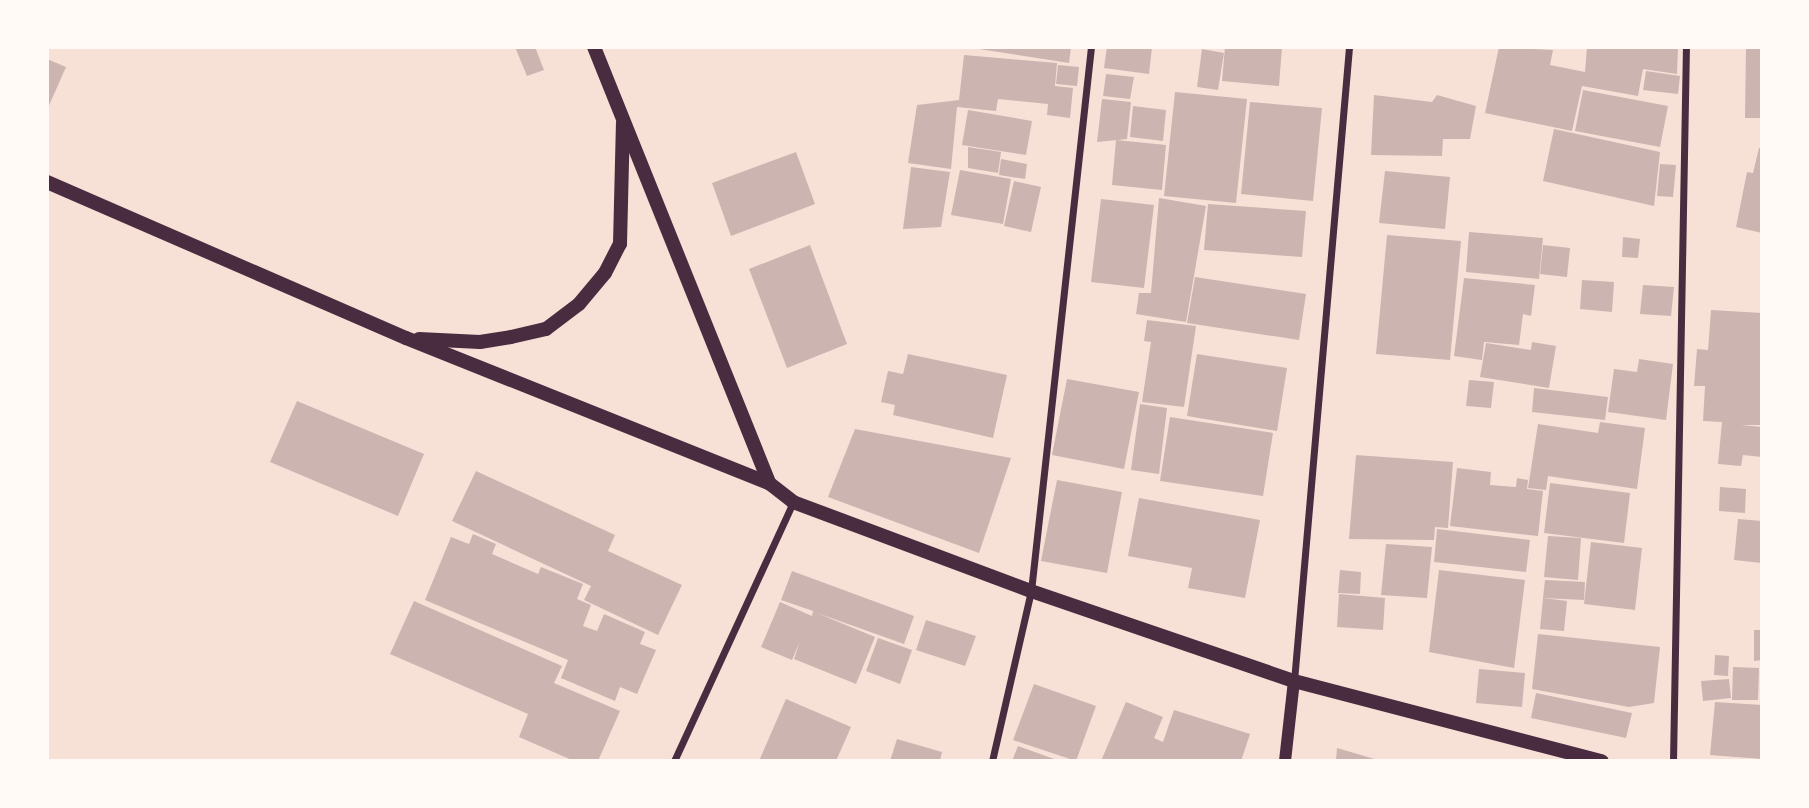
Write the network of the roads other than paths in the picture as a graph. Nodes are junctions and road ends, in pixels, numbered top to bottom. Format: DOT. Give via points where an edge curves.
graph roads {
  1 [pos="594,47"];
  2 [pos="1091,47"];
  3 [pos="1349,47"];
  4 [pos="1686,47"];
  5 [pos="622,114"];
  6 [pos="47,183"];
  7 [pos="406,338"];
  8 [pos="769,483"];
  9 [pos="793,502"];
  10 [pos="1031,591"];
  11 [pos="1294,681"];
  12 [pos="674,761"];
  13 [pos="992,761"];
  14 [pos="1285,761"];
  15 [pos="1602,761"];
  16 [pos="1673,761"];
  1 -- 5 [label="main road"];
  2 -- 10 [label="street"];
  3 -- 11 [label="street"];
  4 -- 16 [label="street"];
  5 -- 7 [label="main road" via="620,244 605,274 579,304 546,329 511,337 480,342"];
  5 -- 8 [label="main road"];
  6 -- 7 [label="main road"];
  7 -- 8 [label="main road"];
  8 -- 9 [label="main road"];
  9 -- 10 [label="main road"];
  9 -- 12 [label="street"];
  10 -- 11 [label="main road"];
  10 -- 13 [label="street"];
  11 -- 14 [label="street"];
  11 -- 15 [label="main road"];
}
